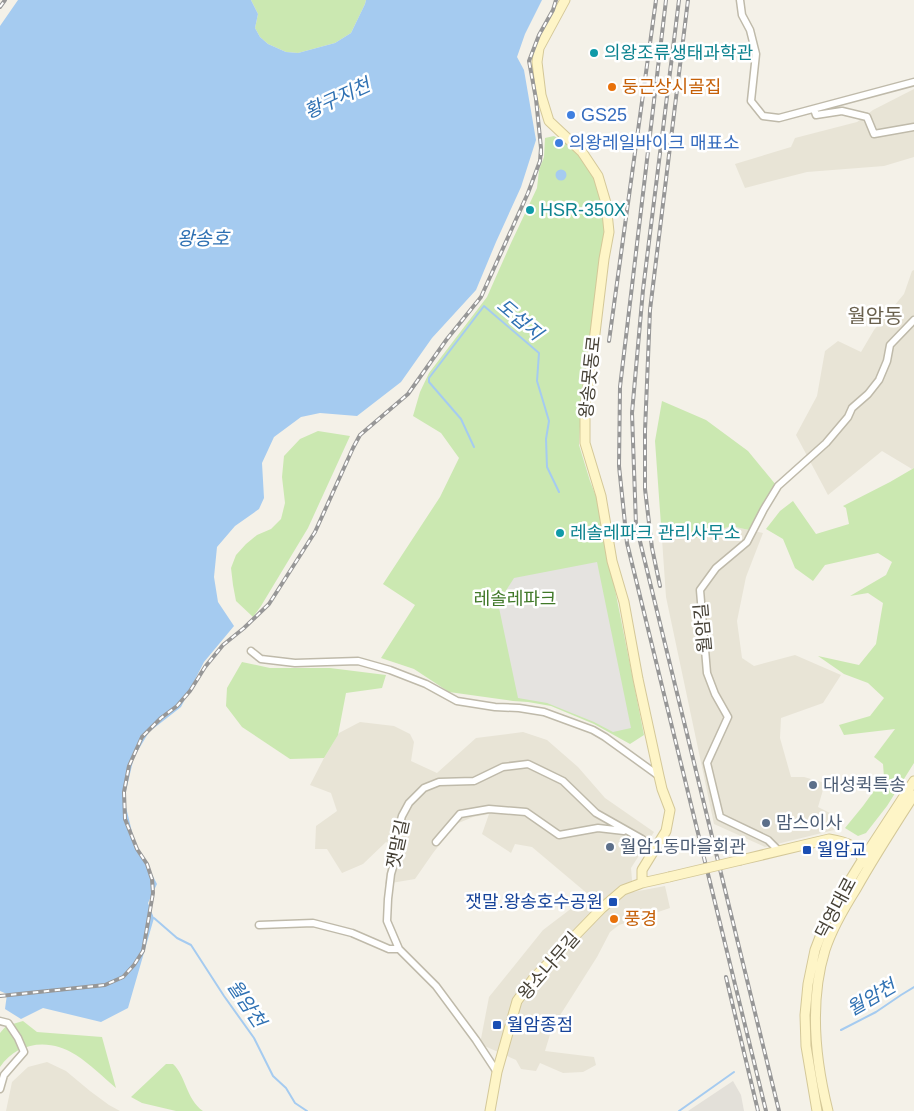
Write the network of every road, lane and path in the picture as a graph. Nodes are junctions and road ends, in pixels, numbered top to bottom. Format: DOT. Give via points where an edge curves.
graph roads {
  1 [pos="565,0"];
  2 [pos="740,0"];
  3 [pos="914,82"];
  4 [pos="815,112"];
  5 [pos="914,127"];
  6 [pos="914,320"];
  7 [pos="251,652"];
  8 [pos="659,776"];
  9 [pos="914,781"];
  10 [pos="914,795"];
  11 [pos="628,831"];
  12 [pos="436,842"];
  13 [pos="779,851"];
  14 [pos="653,852"];
  15 [pos="866,864"];
  16 [pos="642,883"];
  17 [pos="258,925"];
  18 [pos="399,949"];
  19 [pos="0,1021"];
  20 [pos="497,1072"];
  21 [pos="0,1089"];
  22 [pos="491,1109"];
  23 [pos="817,1111"];
  24 [pos="828,1111"];
  1 -- 8 [label="street, 왕송못동로" via="539,48 537,62 541,95 549,120 582,152 598,176 606,202 609,232 585,406 585,443 624,602"];
  2 -- 4 [label="street" via="756,54 751,101 763,116 779,118"];
  3 -- 4 [label="street"];
  4 -- 5 [label="street" via="842,111 868,117 874,134"];
  6 -- 13 [label="street, 월암길" via="890,345 879,380 868,394 852,408 826,443 778,486 747,542 716,568 700,590 707,673 714,694 728,717 707,763 720,817 768,840"];
  7 -- 8 [label="street" via="261,658 295,663 358,661 426,684 457,701 544,712 593,730"];
  8 -- 14 [label="street, 왕송못동로" via="670,810 666,831"];
  9 -- 15 [label="street, 덕영대로"];
  10 -- 15 [label="street, 덕영대로"];
  11 -- 12 [label="street" via="598,828 559,835 526,812 489,809 460,814"];
  11 -- 14 [label="street, 잿말길" via="642,839"];
  11 -- 18 [label="street, 잿말길" via="596,814 563,780 528,764 503,767 474,781 440,782 424,788 409,803 396,838 397,854 390,882 387,921"];
  13 -- 15 [label="street" via="829,839 842,841 856,849"];
  13 -- 16 [label="street, bridge"];
  14 -- 16 [label="street, 왕송못동로" via="642,870"];
  15 -- 23 [label="street, 덕영대로" via="828,916 815,950 808,984 806,1046"];
  15 -- 24 [label="street, 덕영대로" via="825,950 818,983 816,1045"];
  16 -- 20 [label="street, 왕소나무길" via="623,890 608,902 532,979 517,1000"];
  17 -- 18 [label="street" via="313,923 352,933 389,949"];
  18 -- 20 [label="street, 잿말길" via="436,986"];
  19 -- 21 [label="street" via="8,1023 24,1052 4,1075"];
  20 -- 22 [label="street, 왕소나무길"];
}
